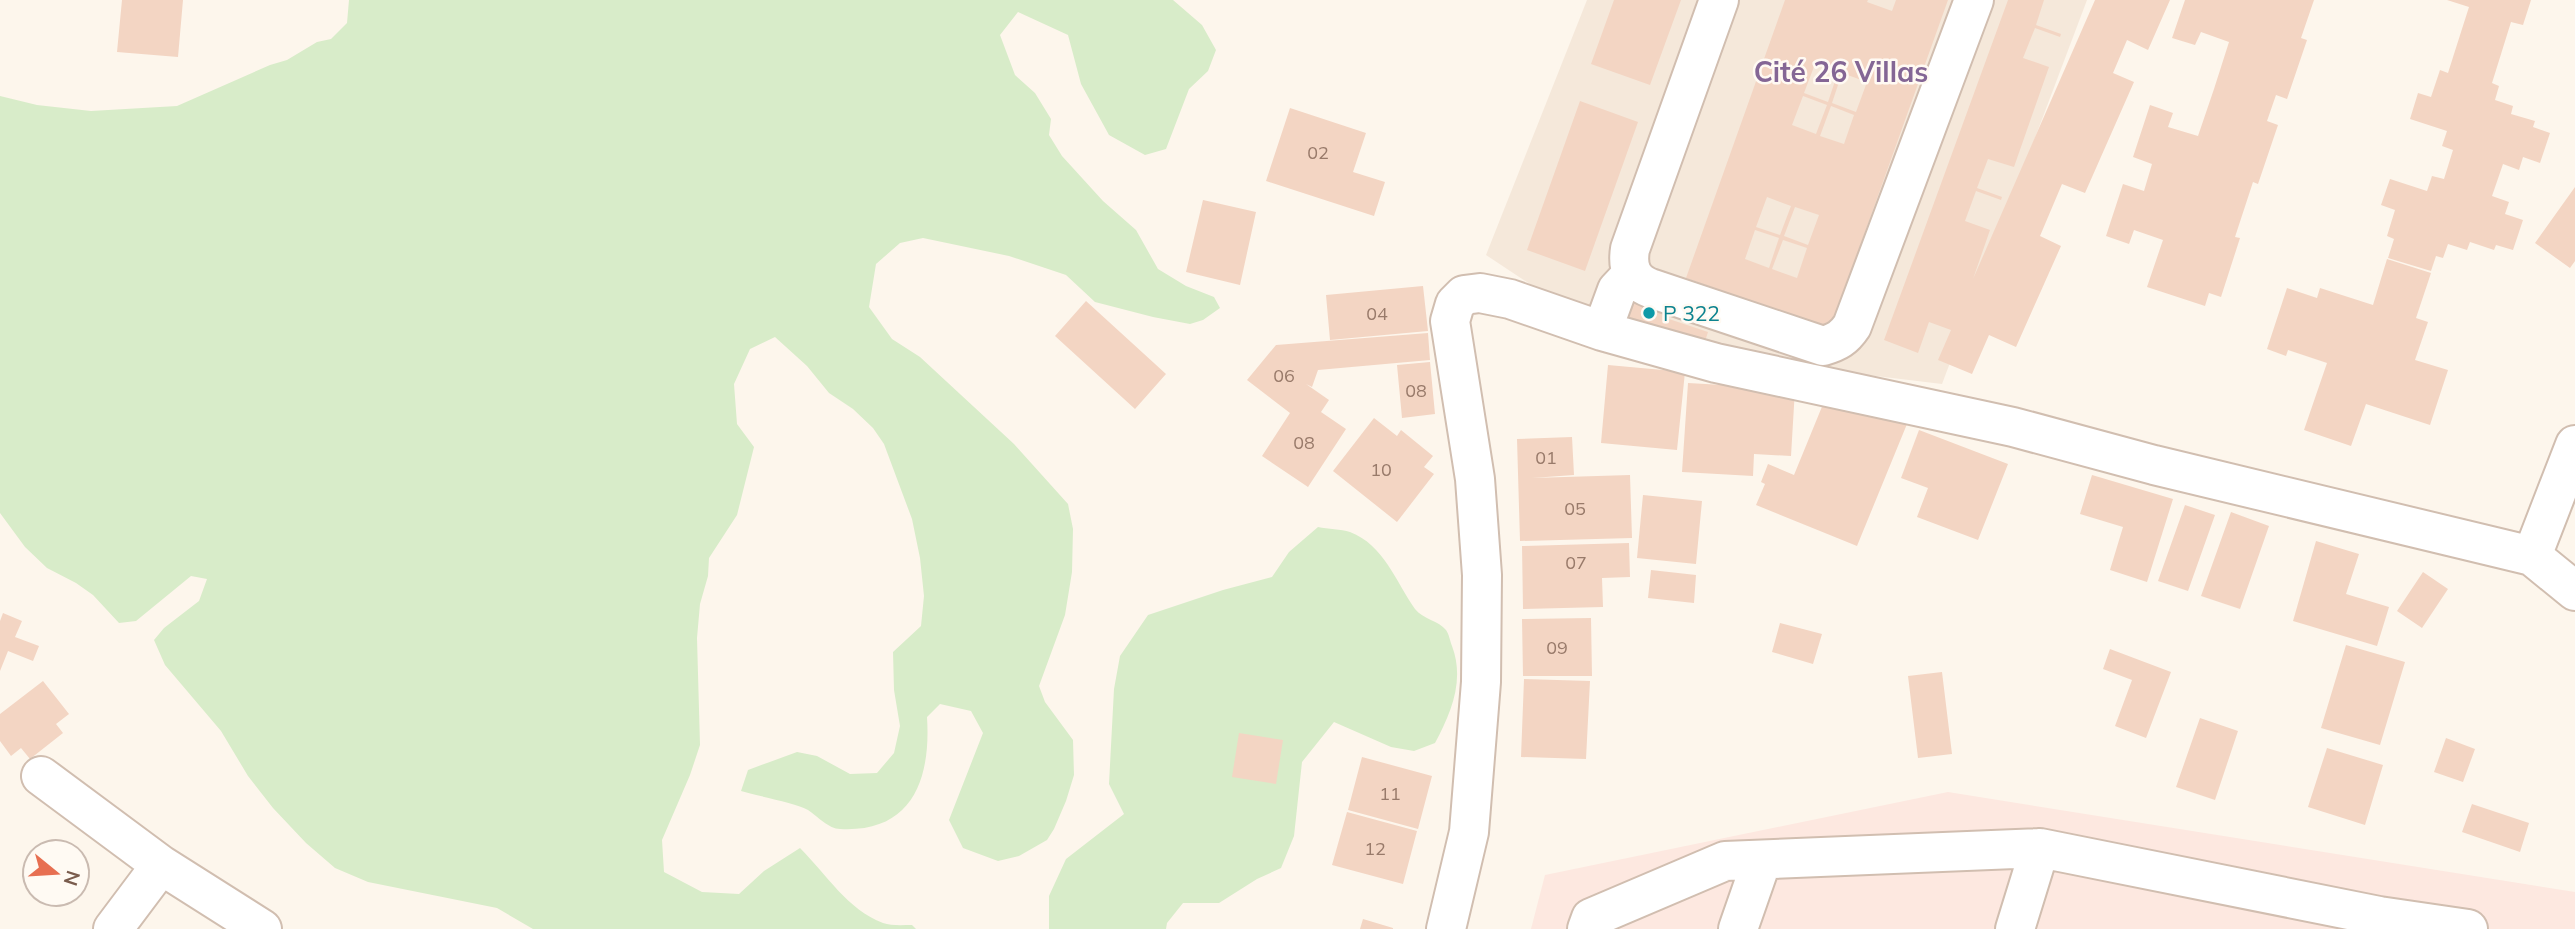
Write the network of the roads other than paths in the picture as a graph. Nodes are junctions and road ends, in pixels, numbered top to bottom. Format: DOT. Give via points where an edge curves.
graph roads {
  1 [pos="1719,0"];
  2 [pos="1974,0"];
  3 [pos="1632,274"];
  4 [pos="1602,331"];
  5 [pos="2575,445"];
  6 [pos="2532,556"];
  7 [pos="2575,591"];
  8 [pos="41,776"];
  9 [pos="2040,848"];
  10 [pos="1762,860"];
  11 [pos="161,865"];
  12 [pos="2377,923"];
  13 [pos="114,929"];
  14 [pos="262,929"];
  15 [pos="1446,929"];
  16 [pos="1587,929"];
  17 [pos="1738,929"];
  18 [pos="2015,929"];
  19 [pos="2468,929"];
  1 -- 3 [label="street" via="1630,249"];
  2 -- 3 [label="street" via="1845,336 1835,343 1811,343 1650,288"];
  3 -- 4 [label="street" via="1617,290"];
  4 -- 6 [label="street" via="1716,363 2013,427"];
  4 -- 15 [label="street" via="1480,293 1464,295 1455,304 1450,321 1475,478 1482,669 1469,832"];
  5 -- 6 [label="street"];
  6 -- 7 [label="street"];
  8 -- 11 [label="street"];
  9 -- 10 [label="street"];
  9 -- 12 [label="street"];
  9 -- 18 [label="street"];
  10 -- 16 [label="street" via="1725,861 1591,918"];
  10 -- 17 [label="street"];
  11 -- 13 [label="street"];
  11 -- 14 [label="street"];
  12 -- 19 [label="street"];
}
